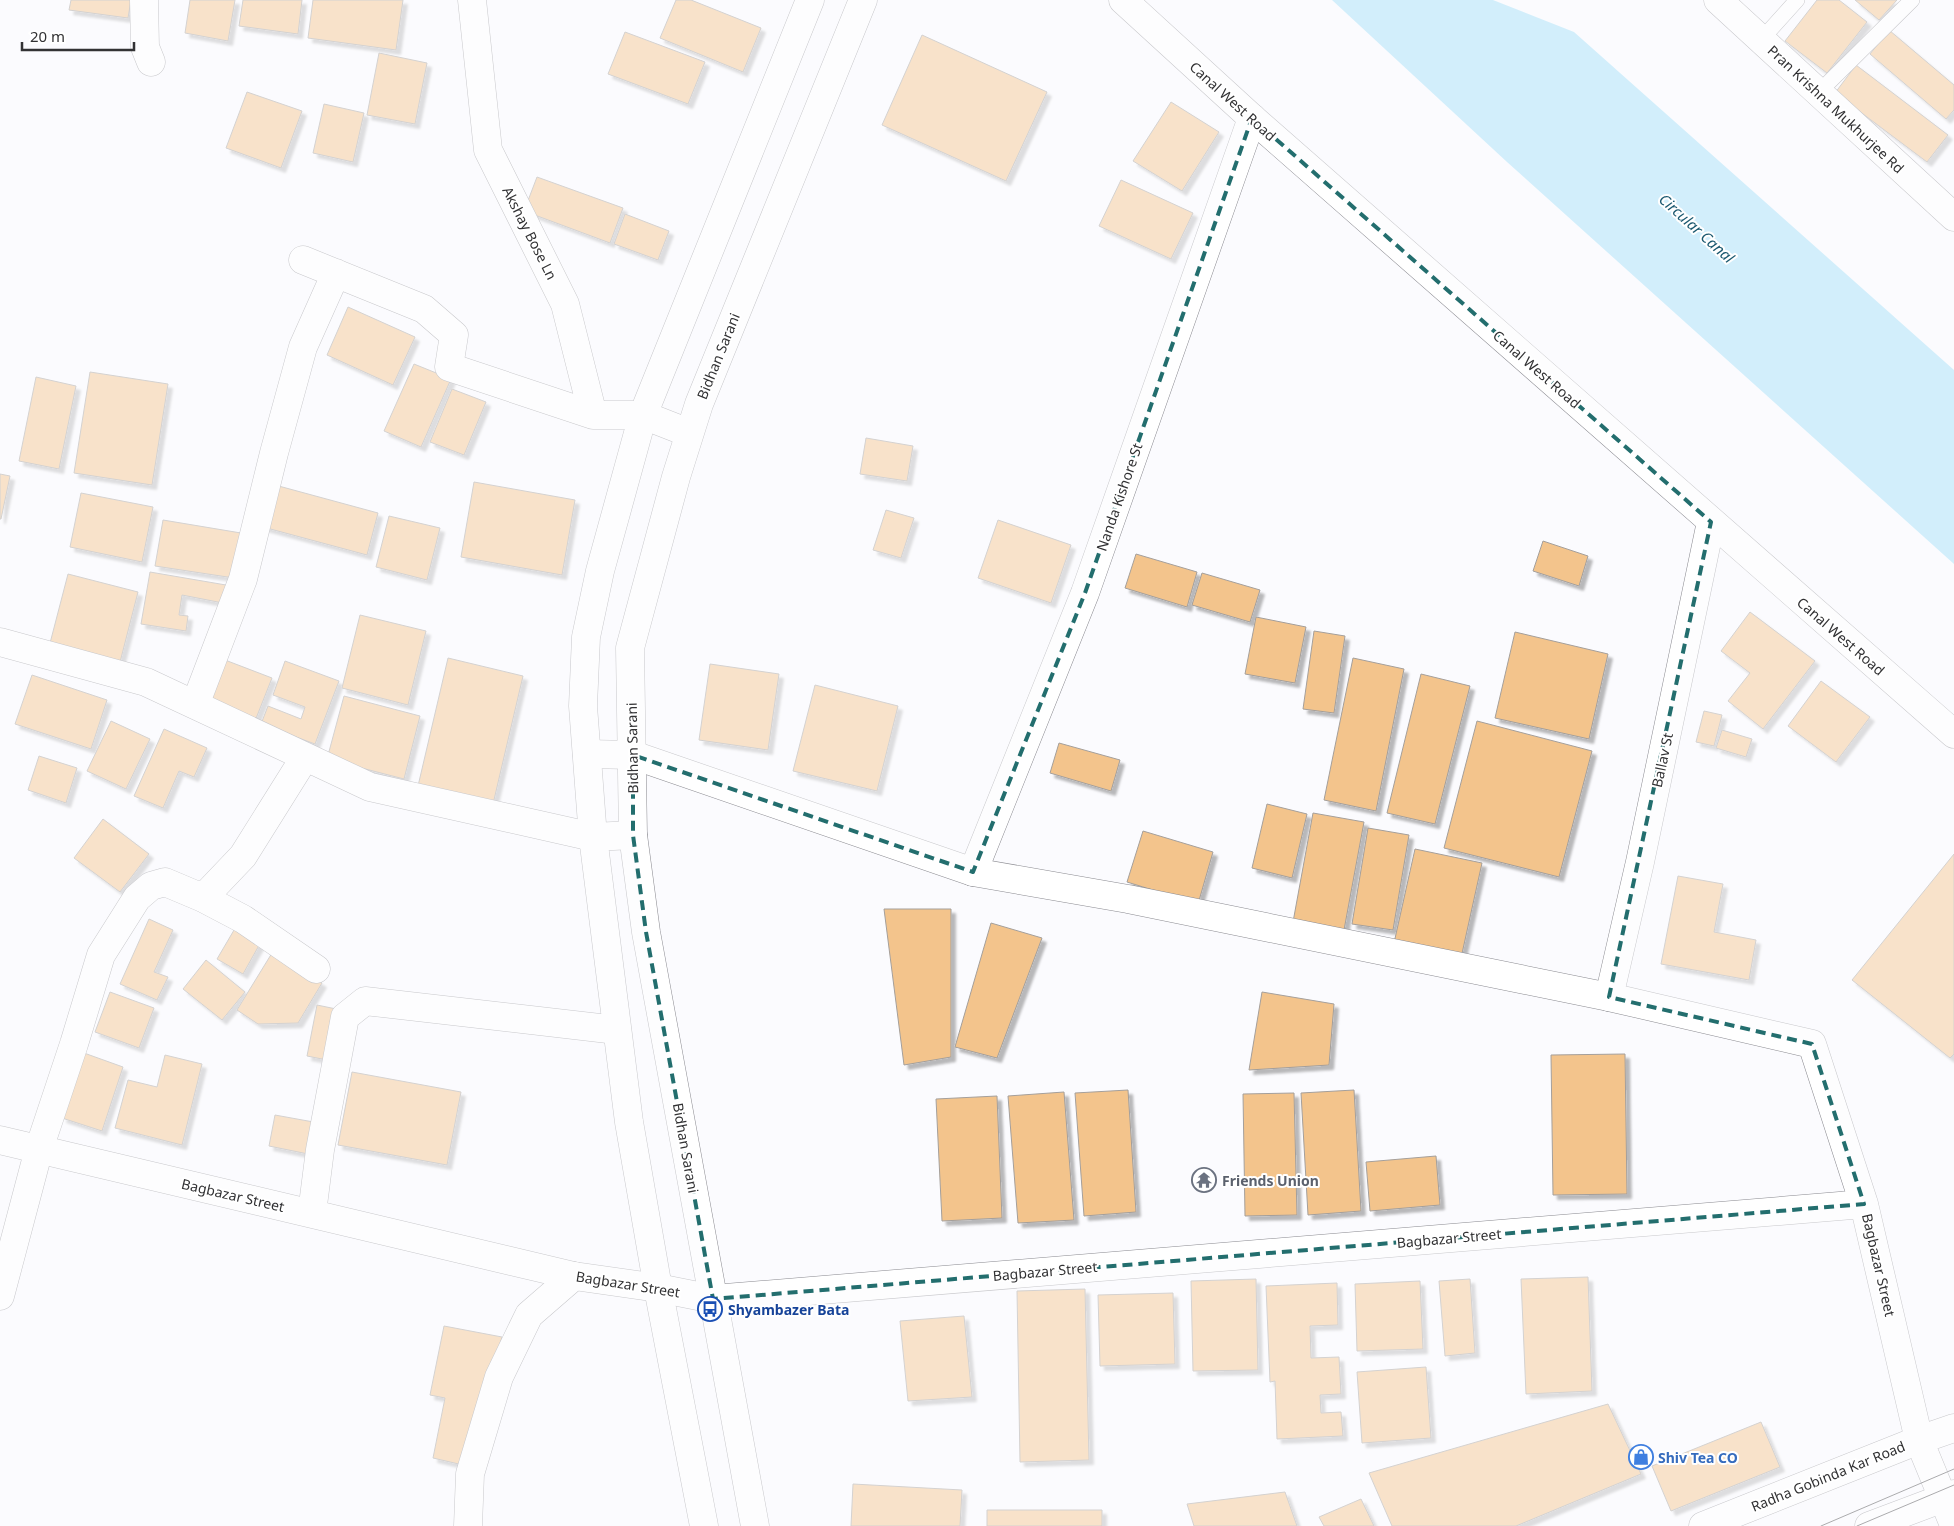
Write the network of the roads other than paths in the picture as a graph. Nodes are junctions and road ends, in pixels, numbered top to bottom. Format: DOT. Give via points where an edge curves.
graph roads {
  1 [pos="144,0"];
  2 [pos="472,0"];
  3 [pos="810,0"];
  4 [pos="863,0"];
  5 [pos="1123,0"];
  6 [pos="1718,0"];
  7 [pos="1796,0"];
  8 [pos="1912,0"];
  9 [pos="1761,40"];
  10 [pos="151,62"];
  11 [pos="1818,92"];
  12 [pos="1252,118"];
  13 [pos="1954,217"];
  14 [pos="303,260"];
  15 [pos="336,273"];
  16 [pos="593,415"];
  17 [pos="643,415"];
  18 [pos="690,433"];
  19 [pos="1711,522"];
  20 [pos="0,642"];
  21 [pos="195,705"];
  22 [pos="1954,734"];
  23 [pos="587,754"];
  24 [pos="633,755"];
  25 [pos="305,757"];
  26 [pos="633,835"];
  27 [pos="593,838"];
  28 [pos="973,872"];
  29 [pos="203,898"];
  30 [pos="316,969"];
  31 [pos="1609,997"];
  32 [pos="617,1030"];
  33 [pos="0,1140"];
  34 [pos="39,1149"];
  35 [pos="1864,1204"];
  36 [pos="312,1213"];
  37 [pos="574,1276"];
  38 [pos="658,1288"];
  39 [pos="0,1296"];
  40 [pos="713,1299"];
  41 [pos="1954,1428"];
  42 [pos="1919,1440"];
  43 [pos="1949,1496"];
  44 [pos="1954,1525"];
  45 [pos="468,1526"];
  46 [pos="704,1526"];
  47 [pos="755,1526"];
  48 [pos="1703,1526"];
  49 [pos="1869,1526"];
  1 -- 10 [label="street" via="145,47"];
  2 -- 16 [label="street, Akshay Bose Ln" via="488,150 565,304"];
  3 -- 17 [label="street"];
  4 -- 18 [label="street, Bidhan Sarani"];
  5 -- 12 [label="street, Canal West Road"];
  6 -- 9 [label="street, Pran Krishna Mukhurjee Rd"];
  7 -- 9 [label="lane"];
  8 -- 11 [label="lane"];
  9 -- 11 [label="street, Pran Krishna Mukhurjee Rd"];
  11 -- 13 [label="street, Pran Krishna Mukhurjee Rd"];
  12 -- 19 [label="street, Canal West Road"];
  12 -- 28 [label="street, Nanda Kishore St" via="1085,593"];
  14 -- 15 [label="street"];
  15 -- 16 [label="street" via="424,309 454,335 449,367"];
  15 -- 21 [label="street" via="303,347 243,579"];
  16 -- 17 [label="street"];
  17 -- 18 [label="street"];
  17 -- 23 [label="street" via="600,571 586,637 583,706"];
  18 -- 24 [label="street, Bidhan Sarani" via="630,648"];
  19 -- 22 [label="street, Canal West Road"];
  19 -- 31 [label="street, Ballav St"];
  20 -- 21 [label="street" via="146,682"];
  21 -- 25 [label="street"];
  23 -- 24 [label="street"];
  23 -- 27 [label="street"];
  24 -- 26 [label="street, Bidhan Sarani"];
  24 -- 28 [label="street"];
  25 -- 27 [label="street" via="370,787"];
  25 -- 29 [label="street" via="243,856"];
  26 -- 27 [label="street"];
  26 -- 40 [label="street, Bidhan Sarani" via="646,932"];
  27 -- 32 [label="street"];
  28 -- 31 [label="street" via="1128,899"];
  29 -- 30 [label="street" via="243,919"];
  29 -- 34 [label="street" via="166,882 151,886 137,898 101,956"];
  31 -- 35 [label="street" via="1812,1044"];
  32 -- 36 [label="street" via="366,1001 345,1017 320,1150"];
  32 -- 38 [label="street" via="629,1122"];
  33 -- 34 [label="street, Bagbazar Street"];
  34 -- 36 [label="street, Bagbazar Street"];
  34 -- 39 [label="street"];
  35 -- 40 [label="street, Bagbazar Street"];
  35 -- 42 [label="street, Bagbazar Street"];
  36 -- 37 [label="street, Bagbazar Street"];
  37 -- 38 [label="street, Bagbazar Street"];
  37 -- 45 [label="street" via="529,1315 499,1377 470,1474"];
  38 -- 40 [label="street, Bagbazar Street"];
  38 -- 46 [label="street"];
  40 -- 47 [label="street, Bidhan Sarani"];
  41 -- 42 [label="street, Radha Gobinda Kar Road"];
  42 -- 43 [label="street, Bagbazar Street"];
  42 -- 48 [label="street, Radha Gobinda Kar Road"];
  43 -- 44 [label="street, Bagbazar Street"];
  43 -- 49 [label="street"];
}
